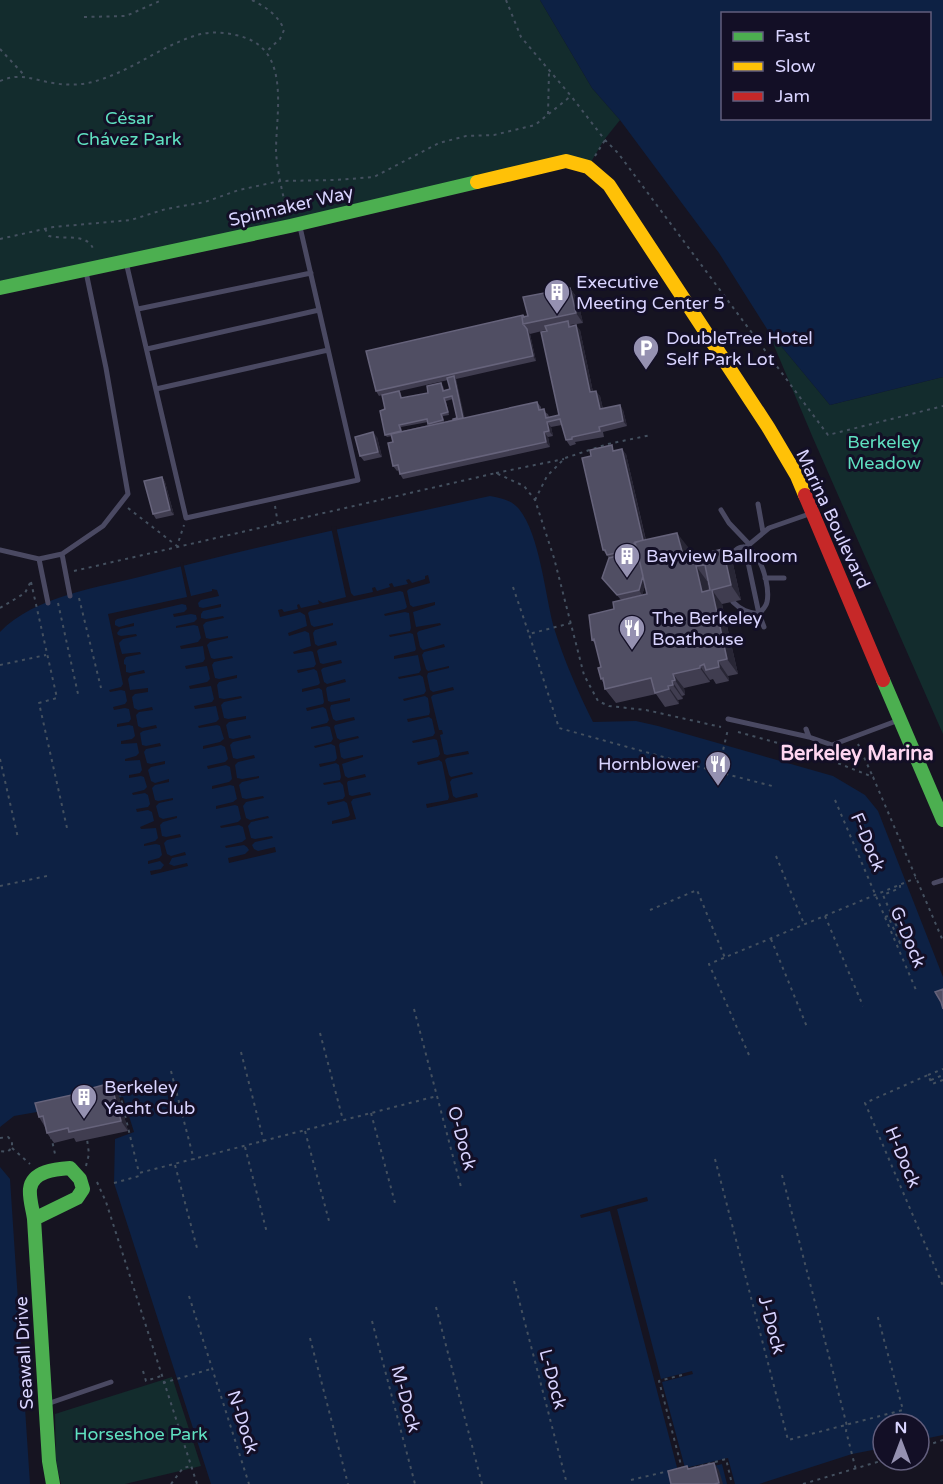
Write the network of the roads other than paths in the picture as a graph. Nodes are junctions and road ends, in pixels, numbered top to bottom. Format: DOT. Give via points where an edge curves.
graph roads {
  1 [pos="588,167"];
  2 [pos="295,225"];
  3 [pos="126,261"];
  4 [pos="91,268"];
  5 [pos="311,273"];
  6 [pos="0,288"];
  7 [pos="138,309"];
  8 [pos="319,310"];
  9 [pos="147,349"];
  10 [pos="328,350"];
  11 [pos="156,389"];
  12 [pos="758,504"];
  13 [pos="721,510"];
  14 [pos="814,512"];
  15 [pos="763,532"];
  16 [pos="747,546"];
  17 [pos="0,550"];
  18 [pos="62,554"];
  19 [pos="39,559"];
  20 [pos="726,566"];
  21 [pos="765,578"];
  22 [pos="784,578"];
  23 [pos="70,596"];
  24 [pos="733,602"];
  25 [pos="48,603"];
  26 [pos="759,614"];
  27 [pos="765,627"];
  28 [pos="728,719"];
  29 [pos="757,719"];
  30 [pos="900,720"];
  31 [pos="864,724"];
  32 [pos="759,726"];
  33 [pos="806,729"];
  34 [pos="867,732"];
  35 [pos="809,737"];
  36 [pos="943,820"];
  37 [pos="943,880"];
  38 [pos="934,884"];
  39 [pos="34,1219"];
  40 [pos="111,1382"];
  41 [pos="46,1404"];
  42 [pos="53,1484"];
  1 -- 2 [label="street, Spinnaker Way" via="566,161"];
  1 -- 14 [label="street, Marina Boulevard" via="609,185 797,476"];
  2 -- 3 [label="street, Spinnaker Way"];
  2 -- 5 [label="lane"];
  3 -- 4 [label="street, Spinnaker Way"];
  3 -- 7 [label="lane"];
  4 -- 6 [label="street, Spinnaker Way"];
  4 -- 18 [label="lane" via="94,315 128,494 103,525"];
  5 -- 7 [label="lane"];
  5 -- 8 [label="lane"];
  7 -- 9 [label="lane"];
  8 -- 9 [label="lane"];
  8 -- 10 [label="lane"];
  9 -- 11 [label="lane"];
  10 -- 11 [label="lane"];
  10 -- 11 [label="lane" via="358,480 186,519"];
  12 -- 15 [label="lane"];
  13 -- 16 [label="lane"];
  14 -- 15 [label="lane"];
  14 -- 30 [label="street, Marina Boulevard"];
  15 -- 16 [label="lane"];
  16 -- 20 [label="lane" via="733,553"];
  16 -- 21 [label="lane" via="759,559"];
  16 -- 26 [label="lane"];
  17 -- 19 [label="lane"];
  18 -- 19 [label="lane"];
  18 -- 23 [label="lane"];
  19 -- 25 [label="lane"];
  21 -- 22 [label="lane"];
  21 -- 26 [label="lane" via="766,605"];
  24 -- 26 [label="lane" via="748,613"];
  26 -- 27 [label="lane"];
  28 -- 32 [label="lane"];
  29 -- 32 [label="lane"];
  30 -- 34 [label="lane"];
  30 -- 36 [label="street, Marina Boulevard"];
  31 -- 34 [label="lane"];
  32 -- 35 [label="lane"];
  33 -- 35 [label="lane"];
  34 -- 35 [label="lane" via="831,745"];
  37 -- 38 [label="lane"];
  39 -- 39 [label="street, Seawall Drive" via="76,1198 83,1178 70,1168 52,1169 35,1178 30,1188"];
  39 -- 41 [label="street, Seawall Drive"];
  40 -- 41 [label="lane"];
  41 -- 42 [label="street, Seawall Drive"];
}
